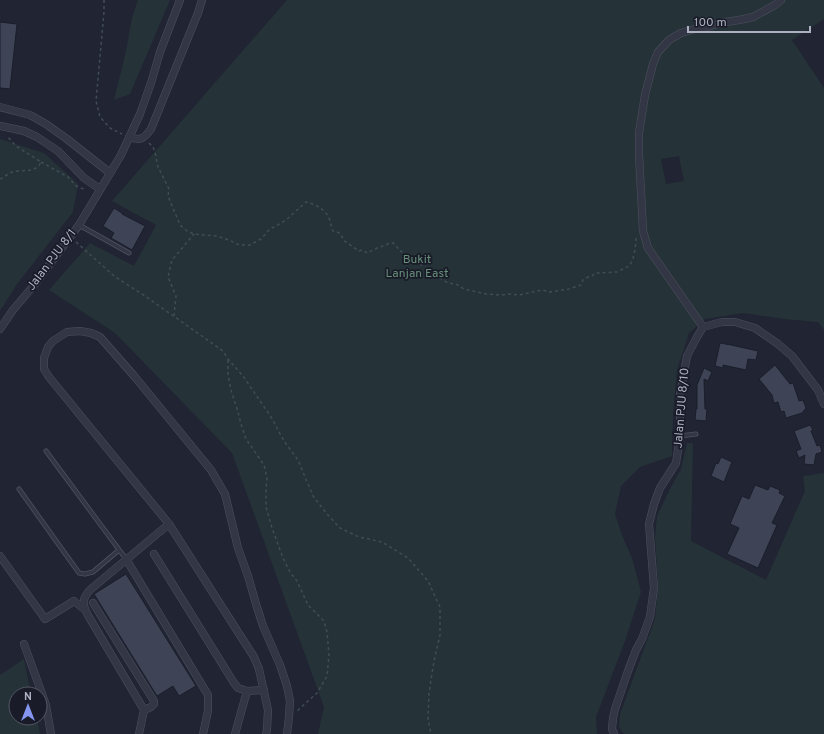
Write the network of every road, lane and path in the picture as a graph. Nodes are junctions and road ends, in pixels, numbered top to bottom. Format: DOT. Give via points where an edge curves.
graph roads {
  1 [pos="104,0"];
  2 [pos="180,0"];
  3 [pos="202,0"];
  4 [pos="781,0"];
  5 [pos="0,107"];
  6 [pos="2,127"];
  7 [pos="129,137"];
  8 [pos="143,138"];
  9 [pos="41,162"];
  10 [pos="110,174"];
  11 [pos="0,179"];
  12 [pos="87,188"];
  13 [pos="100,189"];
  14 [pos="79,225"];
  15 [pos="643,231"];
  16 [pos="194,234"];
  17 [pos="70,236"];
  18 [pos="129,253"];
  19 [pos="174,316"];
  20 [pos="703,327"];
  21 [pos="0,329"];
  22 [pos="228,359"];
  23 [pos="824,404"];
  24 [pos="696,434"];
  25 [pos="680,436"];
  26 [pos="46,451"];
  27 [pos="19,489"];
  28 [pos="169,524"];
  29 [pos="119,550"];
  30 [pos="154,554"];
  31 [pos="0,556"];
  32 [pos="126,559"];
  33 [pos="93,603"];
  34 [pos="84,609"];
  35 [pos="24,644"];
  36 [pos="264,690"];
  37 [pos="247,691"];
  38 [pos="144,710"];
  39 [pos="289,717"];
  40 [pos="51,734"];
  41 [pos="140,734"];
  42 [pos="203,734"];
  43 [pos="235,734"];
  44 [pos="266,734"];
  45 [pos="287,734"];
  46 [pos="431,734"];
  47 [pos="614,734"];
  1 -- 7 [label="path" via="96,101 100,117 110,128"];
  2 -- 7 [label="street, Jalan PJU 8/1" via="140,114"];
  3 -- 8 [label="street" via="151,129"];
  4 -- 15 [label="street" via="753,17 681,33 669,40 658,52 645,95 639,133"];
  5 -- 10 [label="street" via="30,115 46,124"];
  6 -- 9 [label="path" via="16,146"];
  6 -- 13 [label="street" via="24,131 37,137"];
  7 -- 8 [label="street" via="136,140"];
  7 -- 10 [label="street, Jalan PJU 8/1"];
  8 -- 16 [label="path" via="153,147 158,167 170,189 168,196 180,225"];
  9 -- 11 [label="path" via="40,166 32,170 13,172"];
  9 -- 12 [label="path" via="68,177 80,188"];
  10 -- 13 [label="street, Jalan PJU 8/1"];
  13 -- 14 [label="street, Jalan PJU 8/1"];
  14 -- 17 [label="street, Jalan PJU 8/1"];
  14 -- 18 [label="lane"];
  15 -- 16 [label="path" via="636,236 629,266 617,272 595,273 583,280 581,285 569,289 550,292 542,290 519,295 481,293 448,283 399,250 393,243 367,253 359,251 343,240 342,235 333,231 329,218 312,203 306,202 286,220 250,245 239,245 217,236"];
  15 -- 20 [label="street" via="648,248"];
  16 -- 19 [label="path" via="172,260 168,277 176,296"];
  17 -- 19 [label="path" via="114,276"];
  17 -- 21 [label="street, Jalan PJU 8/1"];
  19 -- 22 [label="path" via="223,351"];
  20 -- 23 [label="street" via="722,322 735,322 755,328 792,356 818,390"];
  20 -- 25 [label="street, Jalan PJU 8/10" via="687,356 680,395"];
  22 -- 39 [label="path" via="231,390 246,439 264,465 267,478 266,508 272,528 290,572 308,605 324,621 327,632 328,676 317,693"];
  22 -- 46 [label="path" via="271,416 298,460 313,496 327,514 340,528 360,537 382,542 408,558 428,581 440,606 440,635 429,693 428,718"];
  24 -- 25 [label="lane"];
  25 -- 47 [label="street, Jalan PJU 8/10" via="676,463 660,488 654,504 650,524 654,588 650,617 615,709 612,729"];
  26 -- 29 [label="lane"];
  27 -- 29 [label="lane" via="79,573 93,572"];
  28 -- 32 [label="street"];
  28 -- 36 [label="street" via="254,657"];
  28 -- 39 [label="street" via="44,369 48,347 67,332 80,331 100,337 211,470 226,494 238,548 263,626 287,686 290,701"];
  29 -- 32 [label="lane"];
  30 -- 37 [label="street" via="234,683 238,688"];
  31 -- 34 [label="street" via="45,619 74,601"];
  32 -- 34 [label="street" via="86,594"];
  32 -- 42 [label="street" via="208,695 208,711"];
  33 -- 38 [label="street" via="154,701 151,707"];
  34 -- 38 [label="street"];
  35 -- 40 [label="street" via="46,705"];
  36 -- 37 [label="street"];
  36 -- 44 [label="street" via="268,710"];
  37 -- 43 [label="street"];
  38 -- 41 [label="street"];
  39 -- 45 [label="street"];
}
